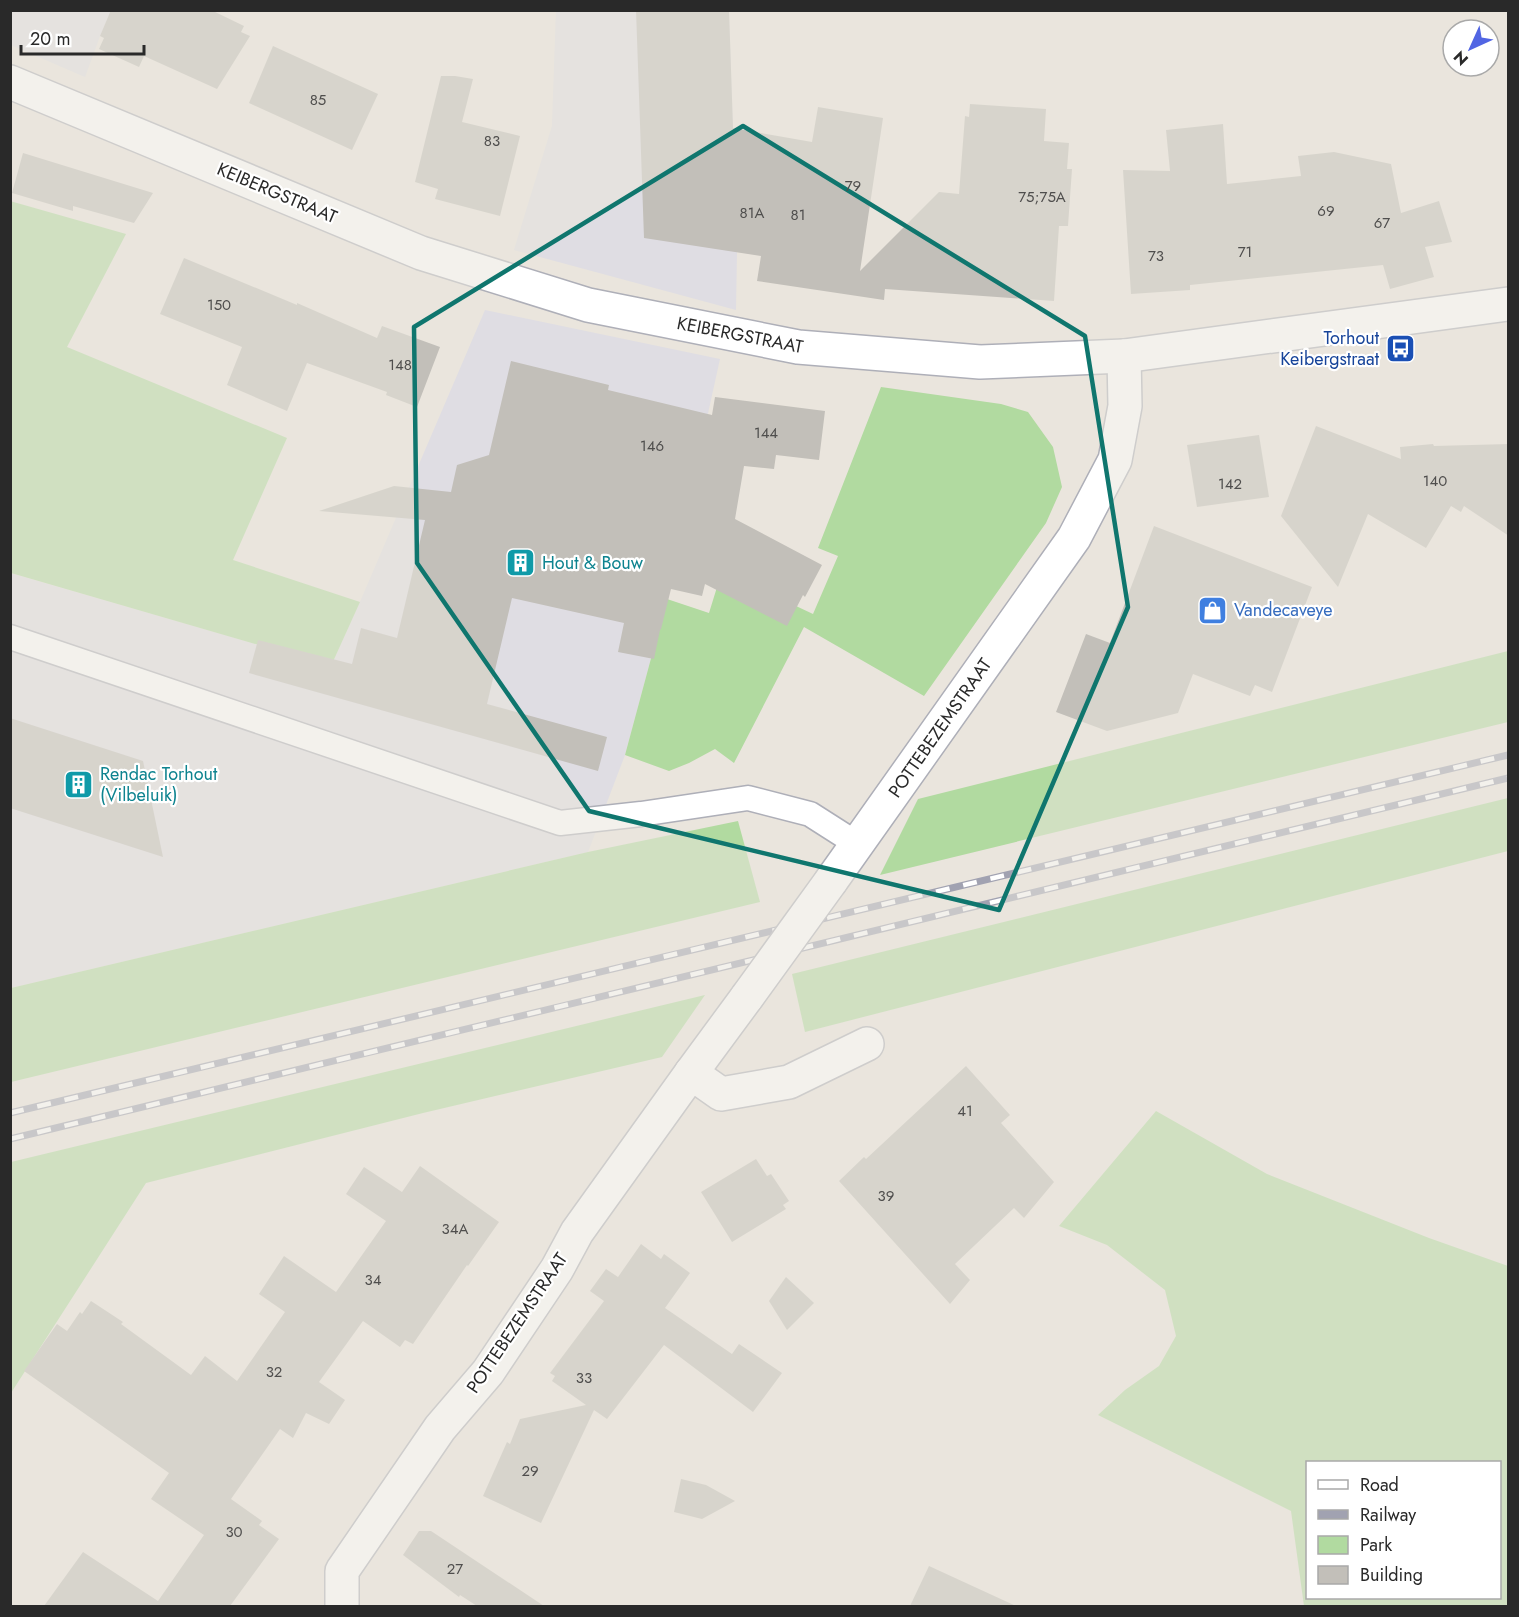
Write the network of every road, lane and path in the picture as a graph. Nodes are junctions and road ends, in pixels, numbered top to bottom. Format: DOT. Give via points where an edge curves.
graph roads {
  1 [pos="10,82"];
  2 [pos="1509,304"];
  3 [pos="1124,356"];
  4 [pos="10,637"];
  5 [pos="857,844"];
  6 [pos="867,1044"];
  7 [pos="691,1073"];
  8 [pos="342,1606"];
  1 -- 3 [label="street, KEIBERGSTRAAT" via="421,253 588,305 798,347 980,362"];
  2 -- 3 [label="street, KEIBERGSTRAAT"];
  3 -- 5 [label="street, POTTEBEZEMSTRAAT" via="1125,406 1115,460 1074,538"];
  4 -- 5 [label="lane" via="560,823 748,798 810,814"];
  5 -- 7 [label="street, POTTEBEZEMSTRAAT, bridge"];
  6 -- 7 [label="street" via="789,1082 721,1094"];
  7 -- 8 [label="street, POTTEBEZEMSTRAAT" via="578,1232 488,1372 440,1428 342,1571"];
}
